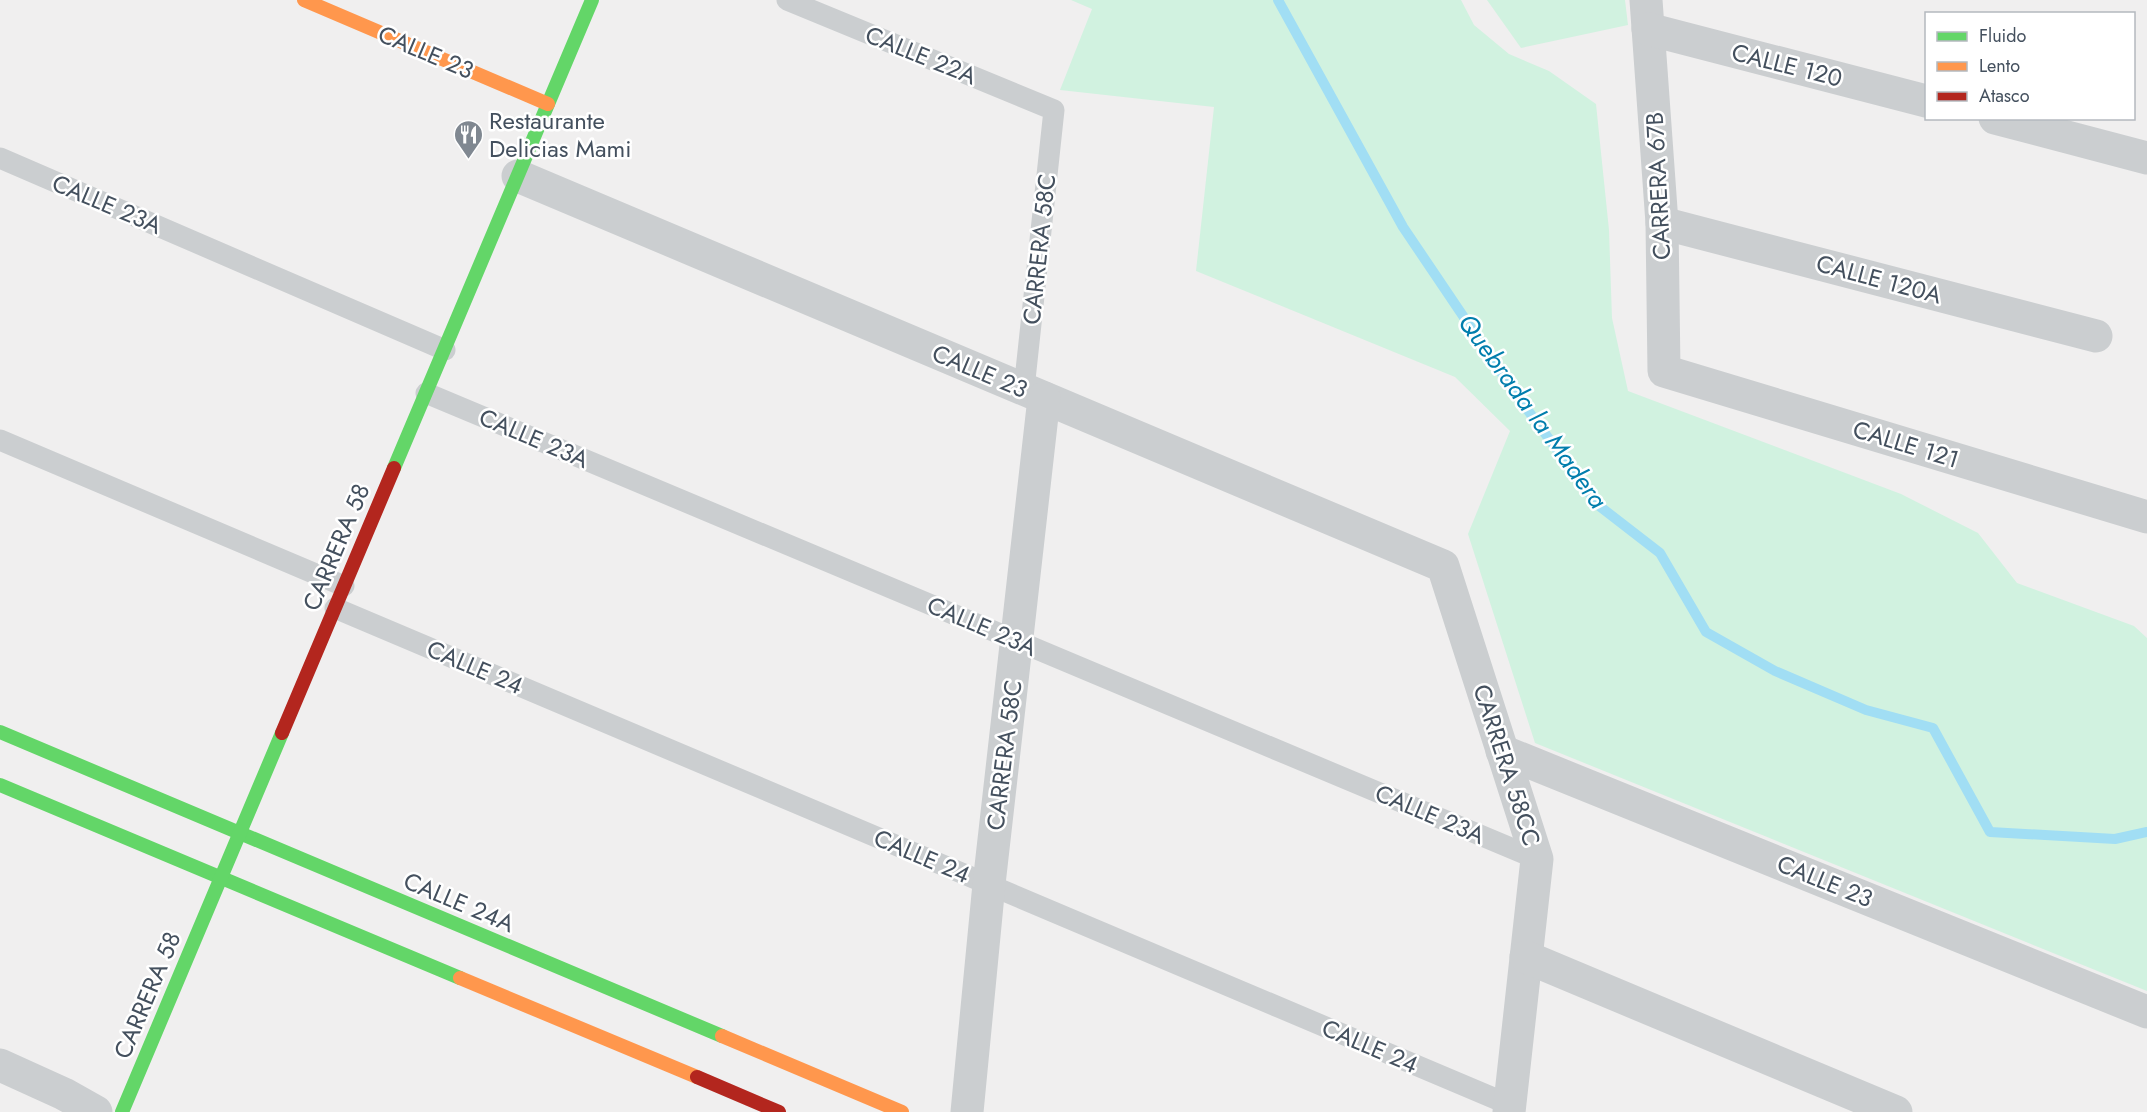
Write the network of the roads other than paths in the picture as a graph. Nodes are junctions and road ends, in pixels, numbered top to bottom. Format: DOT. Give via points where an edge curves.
graph roads {
  1 [pos="304,0"];
  2 [pos="592,0"];
  3 [pos="787,0"];
  4 [pos="1647,15"];
  5 [pos="1925,101"];
  6 [pos="548,105"];
  7 [pos="1054,110"];
  8 [pos="2003,120"];
  9 [pos="0,158"];
  10 [pos="2147,158"];
  11 [pos="518,176"];
  12 [pos="1662,223"];
  13 [pos="2096,336"];
  14 [pos="444,350"];
  15 [pos="1664,372"];
  16 [pos="426,393"];
  17 [pos="1034,393"];
  18 [pos="0,440"];
  19 [pos="2147,517"];
  20 [pos="1443,566"];
  21 [pos="344,586"];
  22 [pos="335,608"];
  23 [pos="1018,641"];
  24 [pos="0,732"];
  25 [pos="1502,751"];
  26 [pos="0,785"];
  27 [pos="239,834"];
  28 [pos="1537,859"];
  29 [pos="220,878"];
  30 [pos="989,884"];
  31 [pos="1526,957"];
  32 [pos="2147,1012"];
  33 [pos="0,1065"];
  34 [pos="1509,1109"];
  35 [pos="96,1112"];
  36 [pos="122,1112"];
  37 [pos="779,1112"];
  38 [pos="902,1112"];
  39 [pos="968,1112"];
  40 [pos="1896,1112"];
  1 -- 6 [label="main road, CALLE 23"];
  2 -- 6 [label="main road, CARRERA 58"];
  3 -- 7 [label="lane, CALLE 22A"];
  4 -- 5 [label="street, CALLE 120"];
  4 -- 12 [label="street, CARRERA 67B"];
  6 -- 11 [label="main road, CARRERA 58"];
  7 -- 17 [label="lane, CARRERA 58C"];
  8 -- 10 [label="street"];
  9 -- 14 [label="lane, CALLE 23A"];
  11 -- 14 [label="main road, CARRERA 58"];
  11 -- 17 [label="street, CALLE 23"];
  12 -- 13 [label="street, CALLE 120A"];
  12 -- 15 [label="street, CARRERA 67B"];
  14 -- 16 [label="main road, CARRERA 58"];
  15 -- 19 [label="street, CALLE 121"];
  16 -- 21 [label="main road, CARRERA 58"];
  16 -- 23 [label="lane, CALLE 23A"];
  17 -- 20 [label="street, CALLE 23"];
  17 -- 23 [label="street, CARRERA 58C"];
  18 -- 21 [label="lane"];
  20 -- 25 [label="street, CARRERA 58CC"];
  21 -- 22 [label="main road, CARRERA 58"];
  22 -- 27 [label="main road, CARRERA 58"];
  22 -- 30 [label="lane, CALLE 24"];
  23 -- 28 [label="lane, CALLE 23A"];
  23 -- 30 [label="street, CARRERA 58C"];
  24 -- 27 [label="main road, CALLE 24A"];
  25 -- 28 [label="street, CARRERA 58CC"];
  25 -- 32 [label="street, CALLE 23"];
  26 -- 29 [label="main road"];
  27 -- 29 [label="main road, CARRERA 58"];
  27 -- 38 [label="main road, CALLE 24A"];
  28 -- 31 [label="street, CARRERA 58CC"];
  29 -- 36 [label="main road, CARRERA 58"];
  29 -- 37 [label="main road"];
  30 -- 34 [label="lane, CALLE 24"];
  30 -- 39 [label="street, CARRERA 58C"];
  31 -- 34 [label="street, CARRERA 58CC"];
  31 -- 40 [label="street"];
  33 -- 35 [label="street"];
}
